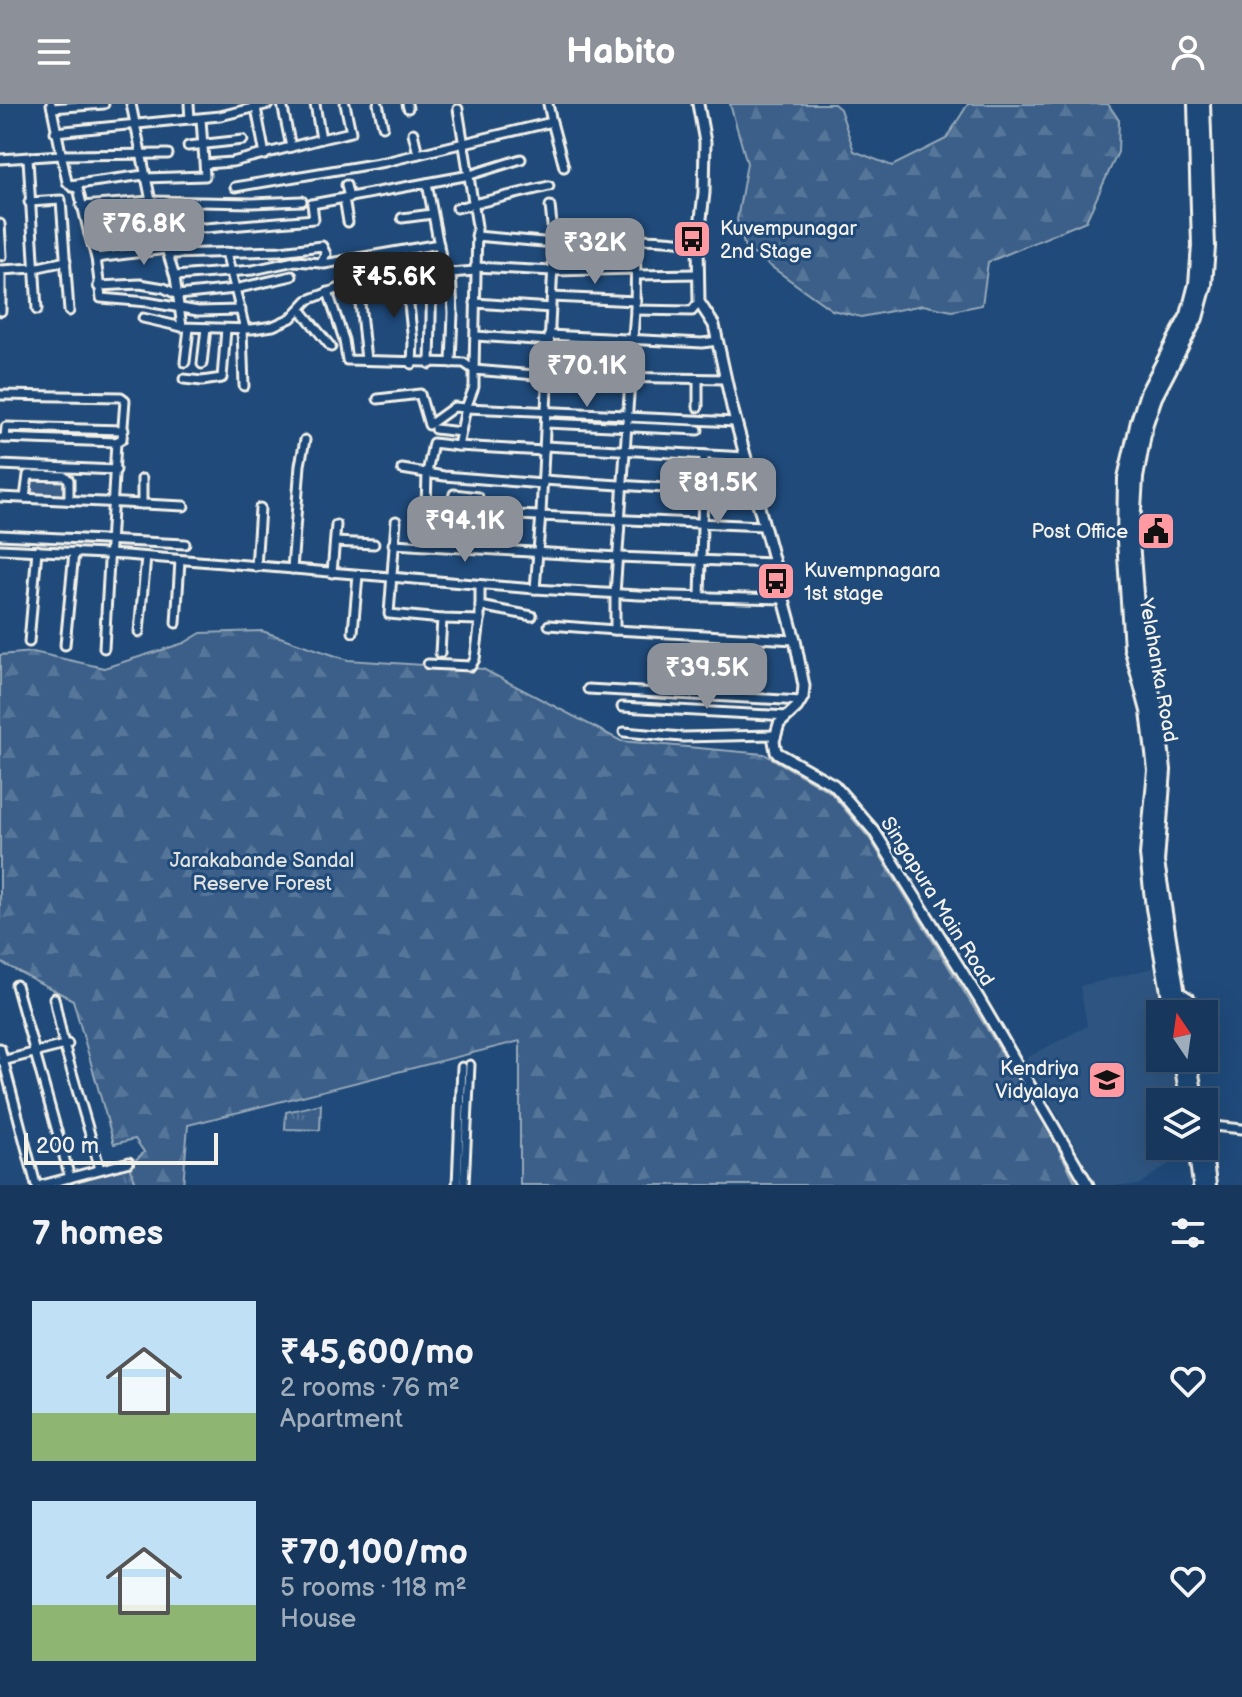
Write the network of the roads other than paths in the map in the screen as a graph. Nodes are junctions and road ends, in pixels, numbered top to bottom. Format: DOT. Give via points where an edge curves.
graph roads {
  1 [pos="104,104"];
  2 [pos="131,104"];
  3 [pos="189,104"];
  4 [pos="269,104"];
  5 [pos="282,104"];
  6 [pos="315,104"];
  7 [pos="345,104"];
  8 [pos="378,104"];
  9 [pos="548,104"];
  10 [pos="698,104"];
  11 [pos="1195,104"];
  12 [pos="1203,104"];
  13 [pos="52,106"];
  14 [pos="256,108"];
  15 [pos="458,109"];
  16 [pos="190,119"];
  17 [pos="201,119"];
  18 [pos="552,122"];
  19 [pos="134,125"];
  20 [pos="383,126"];
  21 [pos="55,132"];
  22 [pos="413,133"];
  23 [pos="321,139"];
  24 [pos="243,140"];
  25 [pos="202,144"];
  26 [pos="464,144"];
  27 [pos="188,146"];
  28 [pos="291,147"];
  29 [pos="140,154"];
  30 [pos="168,154"];
  31 [pos="418,154"];
  32 [pos="61,155"];
  33 [pos="265,155"];
  34 [pos="28,158"];
  35 [pos="0,159"];
  36 [pos="521,159"];
  37 [pos="205,164"];
  38 [pos="564,167"];
  39 [pos="470,175"];
  40 [pos="145,177"];
  41 [pos="427,183"];
  42 [pos="68,185"];
  43 [pos="346,185"];
  44 [pos="549,186"];
  45 [pos="235,187"];
  46 [pos="346,198"];
  47 [pos="151,201"];
  48 [pos="302,201"];
  49 [pos="29,202"];
  50 [pos="81,206"];
  51 [pos="474,206"];
  52 [pos="550,206"];
  53 [pos="457,208"];
  54 [pos="432,214"];
  55 [pos="402,218"];
  56 [pos="348,222"];
  57 [pos="0,224"];
  58 [pos="157,224"];
  59 [pos="89,234"];
  60 [pos="476,236"];
  61 [pos="636,239"];
  62 [pos="554,243"];
  63 [pos="439,244"];
  64 [pos="698,244"];
  65 [pos="167,251"];
  66 [pos="226,252"];
  67 [pos="2,256"];
  68 [pos="96,258"];
  69 [pos="66,261"];
  70 [pos="324,264"];
  71 [pos="34,268"];
  72 [pos="475,269"];
  73 [pos="229,271"];
  74 [pos="553,271"];
  75 [pos="448,272"];
  76 [pos="636,272"];
  77 [pos="432,273"];
  78 [pos="698,274"];
  79 [pos="175,276"];
  80 [pos="292,276"];
  81 [pos="406,276"];
  82 [pos="358,284"];
  83 [pos="98,286"];
  84 [pos="235,289"];
  85 [pos="328,292"];
  86 [pos="178,295"];
  87 [pos="552,297"];
  88 [pos="699,302"];
  89 [pos="475,303"];
  90 [pos="636,305"];
  91 [pos="551,308"];
  92 [pos="181,309"];
  93 [pos="300,309"];
  94 [pos="37,310"];
  95 [pos="241,310"];
  96 [pos="1,311"];
  97 [pos="69,311"];
  98 [pos="143,318"];
  99 [pos="185,328"];
  100 [pos="206,328"];
  101 [pos="226,329"];
  102 [pos="244,329"];
  103 [pos="476,336"];
  104 [pos="549,338"];
  105 [pos="633,340"];
  106 [pos="718,341"];
  107 [pos="331,347"];
  108 [pos="366,360"];
  109 [pos="185,362"];
  110 [pos="451,363"];
  111 [pos="202,364"];
  112 [pos="412,364"];
  113 [pos="430,364"];
  114 [pos="474,370"];
  115 [pos="547,376"];
  116 [pos="630,377"];
  117 [pos="184,379"];
  118 [pos="698,379"];
  119 [pos="726,379"];
  120 [pos="244,386"];
  121 [pos="0,395"];
  122 [pos="378,399"];
  123 [pos="698,407"];
  124 [pos="466,408"];
  125 [pos="546,410"];
  126 [pos="627,416"];
  127 [pos="736,422"];
  128 [pos="546,423"];
  129 [pos="627,427"];
  130 [pos="435,429"];
  131 [pos="124,430"];
  132 [pos="698,430"];
  133 [pos="461,432"];
  134 [pos="2,438"];
  135 [pos="305,440"];
  136 [pos="116,442"];
  137 [pos="458,446"];
  138 [pos="544,448"];
  139 [pos="627,450"];
  140 [pos="704,455"];
  141 [pos="746,457"];
  142 [pos="0,465"];
  143 [pos="402,469"];
  144 [pos="116,470"];
  145 [pos="427,473"];
  146 [pos="142,479"];
  147 [pos="543,482"];
  148 [pos="624,486"];
  149 [pos="703,491"];
  150 [pos="756,494"];
  151 [pos="0,497"];
  152 [pos="25,498"];
  153 [pos="69,500"];
  154 [pos="113,502"];
  155 [pos="142,504"];
  156 [pos="184,506"];
  157 [pos="260,508"];
  158 [pos="541,514"];
  159 [pos="396,521"];
  160 [pos="621,521"];
  161 [pos="702,524"];
  162 [pos="336,525"];
  163 [pos="764,526"];
  164 [pos="0,535"];
  165 [pos="111,540"];
  166 [pos="335,542"];
  167 [pos="185,544"];
  168 [pos="374,544"];
  169 [pos="393,544"];
  170 [pos="0,549"];
  171 [pos="37,550"];
  172 [pos="74,552"];
  173 [pos="539,553"];
  174 [pos="110,554"];
  175 [pos="146,557"];
  176 [pos="618,557"];
  177 [pos="701,560"];
  178 [pos="180,561"];
  179 [pos="774,563"];
  180 [pos="256,567"];
  181 [pos="292,569"];
  182 [pos="332,573"];
  183 [pos="358,575"];
  184 [pos="392,578"];
  185 [pos="480,585"];
  186 [pos="535,589"];
  187 [pos="615,594"];
  188 [pos="700,597"];
  189 [pos="784,599"];
  190 [pos="480,606"];
  191 [pos="532,616"];
  192 [pos="442,619"];
  193 [pos="480,620"];
  194 [pos="176,623"];
  195 [pos="549,625"];
  196 [pos="615,630"];
  197 [pos="139,632"];
  198 [pos="353,632"];
  199 [pos="795,640"];
  200 [pos="29,642"];
  201 [pos="65,645"];
  202 [pos="104,648"];
  203 [pos="440,653"];
  204 [pos="428,664"];
  205 [pos="588,689"];
  206 [pos="801,701"];
  207 [pos="622,707"];
  208 [pos="788,716"];
  209 [pos="624,732"];
  210 [pos="776,735"];
  211 [pos="16,985"];
  212 [pos="1177,990"];
  213 [pos="54,998"];
  214 [pos="1169,1000"];
  215 [pos="1179,1000"];
  216 [pos="1191,1000"];
  217 [pos="66,1045"];
  218 [pos="0,1048"];
  219 [pos="35,1053"];
  220 [pos="2,1062"];
  221 [pos="1218,1126"];
  222 [pos="1242,1129"];
  223 [pos="1197,1160"];
  224 [pos="1206,1160"];
  225 [pos="129,1162"];
  226 [pos="100,1169"];
  227 [pos="70,1178"];
  228 [pos="39,1185"];
  229 [pos="457,1185"];
  230 [pos="464,1185"];
  231 [pos="1088,1185"];
  232 [pos="1200,1185"];
  233 [pos="1209,1185"];
  1 -- 13 [label="street"];
  2 -- 19 [label="street"];
  3 -- 16 [label="street"];
  4 -- 14 [label="street"];
  5 -- 28 [label="street"];
  6 -- 23 [label="street"];
  7 -- 23 [label="street" via="351,132"];
  8 -- 20 [label="street"];
  9 -- 18 [label="street"];
  10 -- 64 [label="street" via="705,142"];
  11 -- 214 [label="main road, Yelahanka Road" via="1196,284 1188,315 1147,393 1125,478 1131,648 1148,711 1155,770 1147,855"];
  12 -- 212 [label="main road, Yelahanka Road" via="1205,285 1196,318 1146,423 1132,541 1140,646 1157,709 1164,770 1157,862"];
  13 -- 21 [label="street"];
  14 -- 17 [label="street"];
  14 -- 33 [label="street"];
  15 -- 26 [label="street"];
  16 -- 17 [label="street"];
  16 -- 19 [label="street"];
  17 -- 25 [label="street"];
  18 -- 26 [label="street"];
  18 -- 38 [label="street"];
  19 -- 21 [label="street"];
  19 -- 29 [label="street"];
  21 -- 32 [label="street"];
  22 -- 31 [label="street"];
  23 -- 28 [label="street"];
  24 -- 25 [label="street"];
  25 -- 27 [label="street"];
  25 -- 37 [label="street"];
  26 -- 31 [label="street"];
  26 -- 39 [label="street"];
  28 -- 33 [label="street"];
  29 -- 30 [label="street"];
  29 -- 32 [label="street"];
  29 -- 40 [label="street"];
  31 -- 45 [label="street"];
  32 -- 34 [label="street"];
  32 -- 42 [label="street"];
  33 -- 37 [label="street"];
  34 -- 35 [label="street"];
  34 -- 49 [label="street"];
  36 -- 39 [label="street"];
  37 -- 40 [label="street" via="205,176"];
  39 -- 41 [label="street"];
  39 -- 51 [label="street"];
  40 -- 42 [label="street"];
  40 -- 47 [label="street"];
  41 -- 46 [label="street"];
  41 -- 54 [label="street"];
  42 -- 50 [label="street" via="78,188"];
  43 -- 46 [label="street"];
  44 -- 51 [label="street"];
  46 -- 56 [label="street"];
  46 -- 58 [label="street" via="312,204 314,219 206,228"];
  47 -- 48 [label="street"];
  47 -- 50 [label="street"];
  47 -- 58 [label="street"];
  49 -- 69 [label="street" via="61,200"];
  49 -- 71 [label="street"];
  50 -- 59 [label="street"];
  51 -- 53 [label="street"];
  51 -- 60 [label="street"];
  52 -- 62 [label="street"];
  54 -- 55 [label="street"];
  54 -- 63 [label="street"];
  57 -- 67 [label="street"];
  58 -- 59 [label="street"];
  58 -- 65 [label="street"];
  59 -- 68 [label="street"];
  60 -- 62 [label="street"];
  60 -- 72 [label="street"];
  61 -- 62 [label="street"];
  61 -- 64 [label="street"];
  61 -- 76 [label="street"];
  62 -- 74 [label="street"];
  63 -- 70 [label="street"];
  63 -- 75 [label="street"];
  64 -- 78 [label="street"];
  65 -- 66 [label="street"];
  65 -- 68 [label="street"];
  65 -- 79 [label="street"];
  66 -- 73 [label="street"];
  66 -- 73 [label="street" via="322,246 326,254 321,263 295,261"];
  68 -- 83 [label="street"];
  69 -- 71 [label="street"];
  69 -- 97 [label="street"];
  71 -- 94 [label="street"];
  71 -- 96 [label="street" via="1,270"];
  72 -- 74 [label="street"];
  72 -- 75 [label="street"];
  72 -- 89 [label="street"];
  73 -- 79 [label="street"];
  73 -- 84 [label="street"];
  74 -- 76 [label="street"];
  74 -- 87 [label="street"];
  75 -- 77 [label="street"];
  75 -- 110 [label="street"];
  76 -- 78 [label="street"];
  76 -- 90 [label="street"];
  77 -- 81 [label="street"];
  77 -- 113 [label="street"];
  78 -- 88 [label="street"];
  79 -- 86 [label="street"];
  80 -- 84 [label="street"];
  81 -- 82 [label="street"];
  81 -- 112 [label="street"];
  82 -- 85 [label="street"];
  82 -- 108 [label="street"];
  83 -- 86 [label="street" via="140,284"];
  83 -- 92 [label="street" via="101,298"];
  84 -- 86 [label="street"];
  84 -- 95 [label="street"];
  85 -- 93 [label="street"];
  85 -- 108 [label="street" via="347,360"];
  86 -- 92 [label="street"];
  87 -- 90 [label="street"];
  87 -- 91 [label="street"];
  88 -- 90 [label="street" via="692,311"];
  88 -- 106 [label="street"];
  89 -- 91 [label="street"];
  89 -- 103 [label="street"];
  90 -- 105 [label="street"];
  91 -- 104 [label="street"];
  92 -- 95 [label="street"];
  92 -- 99 [label="street"];
  93 -- 102 [label="street" via="273,326"];
  93 -- 107 [label="street"];
  95 -- 102 [label="street"];
  98 -- 99 [label="street"];
  99 -- 100 [label="street"];
  99 -- 109 [label="street"];
  100 -- 101 [label="street"];
  100 -- 111 [label="street"];
  101 -- 102 [label="street"];
  101 -- 117 [label="street" via="222,378"];
  102 -- 120 [label="street"];
  103 -- 104 [label="street"];
  103 -- 114 [label="street"];
  104 -- 105 [label="street"];
  104 -- 115 [label="street"];
  105 -- 106 [label="street"];
  105 -- 116 [label="street"];
  106 -- 119 [label="street"];
  108 -- 112 [label="street"];
  110 -- 113 [label="street"];
  110 -- 114 [label="street"];
  112 -- 113 [label="street"];
  114 -- 115 [label="street"];
  114 -- 124 [label="street"];
  115 -- 116 [label="street"];
  115 -- 125 [label="street"];
  116 -- 118 [label="street"];
  116 -- 126 [label="street"];
  118 -- 119 [label="street"];
  118 -- 123 [label="street"];
  119 -- 127 [label="street"];
  121 -- 131 [label="street" via="121,397 127,405"];
  122 -- 124 [label="street" via="422,394 429,425 454,407"];
  124 -- 125 [label="street"];
  124 -- 133 [label="street"];
  125 -- 126 [label="street"];
  125 -- 128 [label="street"];
  126 -- 127 [label="street"];
  126 -- 129 [label="street"];
  127 -- 141 [label="street"];
  128 -- 129 [label="street"];
  128 -- 138 [label="street"];
  129 -- 132 [label="street"];
  129 -- 139 [label="street"];
  130 -- 133 [label="street"];
  131 -- 134 [label="street" via="6,427"];
  131 -- 136 [label="street"];
  133 -- 137 [label="street"];
  134 -- 136 [label="street"];
  135 -- 181 [label="street"];
  136 -- 144 [label="street"];
  137 -- 138 [label="street"];
  137 -- 145 [label="street" via="433,443"];
  138 -- 139 [label="street"];
  138 -- 147 [label="street"];
  139 -- 140 [label="street"];
  139 -- 148 [label="street"];
  140 -- 141 [label="street"];
  140 -- 149 [label="street"];
  141 -- 150 [label="street"];
  142 -- 144 [label="street"];
  143 -- 145 [label="street"];
  144 -- 154 [label="street"];
  145 -- 147 [label="street"];
  145 -- 158 [label="street" via="426,509 449,513 454,494 478,497 477,512"];
  146 -- 155 [label="street"];
  147 -- 148 [label="street"];
  147 -- 158 [label="street"];
  148 -- 149 [label="street"];
  148 -- 160 [label="street"];
  149 -- 150 [label="street"];
  149 -- 161 [label="street"];
  150 -- 163 [label="street"];
  151 -- 152 [label="street"];
  152 -- 153 [label="street"];
  152 -- 153 [label="street" via="28,475 65,476"];
  153 -- 154 [label="street"];
  154 -- 155 [label="street"];
  154 -- 165 [label="street"];
  155 -- 156 [label="street"];
  157 -- 180 [label="street"];
  158 -- 160 [label="street"];
  158 -- 173 [label="street"];
  159 -- 169 [label="street"];
  160 -- 161 [label="street"];
  160 -- 176 [label="street"];
  161 -- 163 [label="street"];
  161 -- 177 [label="street"];
  162 -- 166 [label="street"];
  163 -- 179 [label="street"];
  164 -- 165 [label="street"];
  165 -- 167 [label="street"];
  165 -- 174 [label="street"];
  166 -- 168 [label="street"];
  166 -- 182 [label="street"];
  169 -- 173 [label="street"];
  169 -- 184 [label="street"];
  170 -- 171 [label="street"];
  171 -- 172 [label="street"];
  171 -- 200 [label="street"];
  172 -- 174 [label="street"];
  172 -- 201 [label="street"];
  173 -- 176 [label="street"];
  173 -- 186 [label="street"];
  174 -- 175 [label="street"];
  174 -- 202 [label="street"];
  175 -- 178 [label="street"];
  175 -- 197 [label="street"];
  176 -- 177 [label="street"];
  176 -- 187 [label="street"];
  177 -- 179 [label="street"];
  177 -- 188 [label="street"];
  178 -- 180 [label="street"];
  178 -- 194 [label="street"];
  179 -- 189 [label="street"];
  180 -- 181 [label="street"];
  181 -- 182 [label="street"];
  182 -- 183 [label="street"];
  183 -- 184 [label="street"];
  183 -- 198 [label="street"];
  184 -- 185 [label="street"];
  184 -- 192 [label="street" via="389,614"];
  185 -- 186 [label="street"];
  185 -- 190 [label="street"];
  186 -- 187 [label="street"];
  187 -- 188 [label="street"];
  187 -- 196 [label="street"];
  188 -- 189 [label="street"];
  189 -- 199 [label="street"];
  190 -- 191 [label="street"];
  190 -- 193 [label="street"];
  192 -- 193 [label="street"];
  192 -- 203 [label="street"];
  193 -- 204 [label="street" via="471,666"];
  195 -- 196 [label="street"];
  196 -- 199 [label="street"];
  199 -- 206 [label="street" via="804,686"];
  205 -- 206 [label="street"];
  206 -- 208 [label="street"];
  207 -- 208 [label="street"];
  208 -- 210 [label="street"];
  209 -- 210 [label="street"];
  210 -- 231 [label="street, Singapura Main Road" via="776,752 834,785 874,831"];
  211 -- 219 [label="street"];
  212 -- 215 [label="main road, Yelahanka Road"];
  212 -- 216 [label="street"];
  213 -- 217 [label="street"];
  217 -- 219 [label="street"];
  217 -- 226 [label="street"];
  218 -- 220 [label="street"];
  219 -- 220 [label="street"];
  219 -- 227 [label="street"];
  220 -- 228 [label="street"];
  221 -- 222 [label="street"];
  223 -- 232 [label="main road"];
  224 -- 233 [label="main road"];
  225 -- 226 [label="street"];
  226 -- 227 [label="street"];
  227 -- 228 [label="street"];
  229 -- 230 [label="street" via="466,1066"];
}
